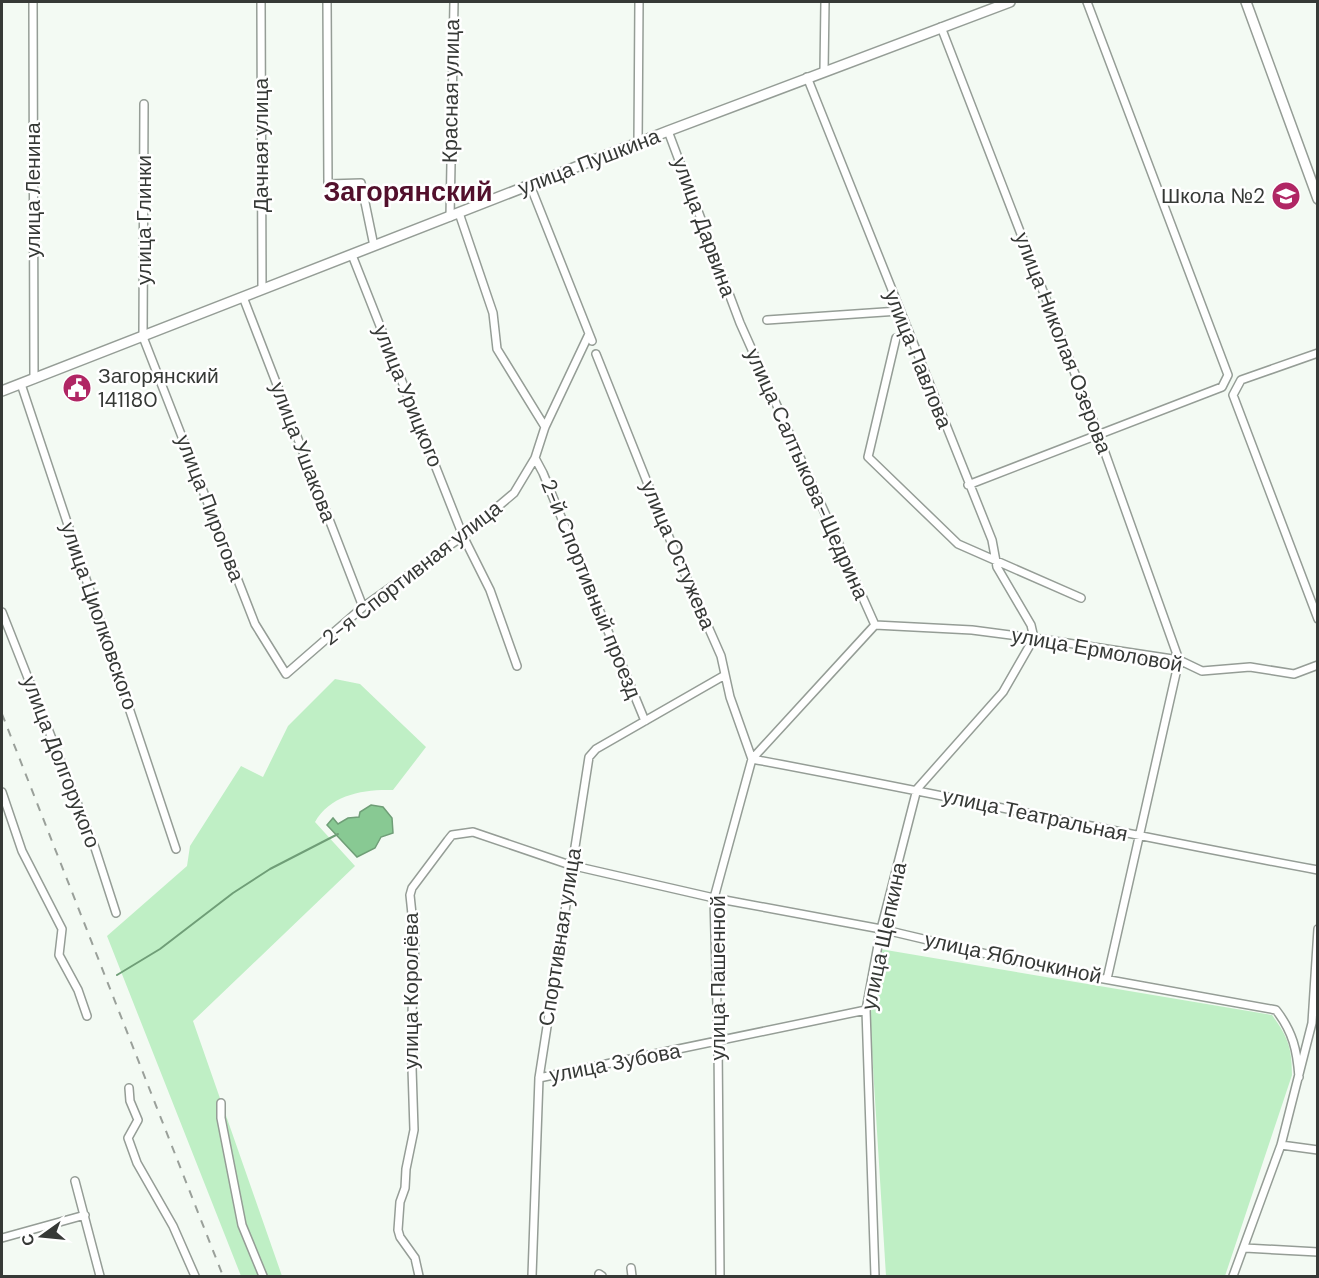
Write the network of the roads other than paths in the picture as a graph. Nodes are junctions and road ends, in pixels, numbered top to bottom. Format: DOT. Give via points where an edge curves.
graph roads {
  1 [pos="33,2"];
  2 [pos="261,2"];
  3 [pos="327,2"];
  4 [pos="453,2"];
  5 [pos="639,2"];
  6 [pos="825,2"];
  7 [pos="1010,2"];
  8 [pos="1087,2"];
  9 [pos="1246,2"];
  10 [pos="941,27"];
  11 [pos="824,71"];
  12 [pos="807,77"];
  13 [pos="144,104"];
  14 [pos="668,131"];
  15 [pos="638,143"];
  16 [pos="530,185"];
  17 [pos="1317,199"];
  18 [pos="454,215"];
  19 [pos="374,246"];
  20 [pos="352,255"];
  21 [pos="262,290"];
  22 [pos="243,297"];
  23 [pos="899,311"];
  24 [pos="767,320"];
  25 [pos="740,323"];
  26 [pos="143,337"];
  27 [pos="896,338"];
  28 [pos="1317,353"];
  29 [pos="596,354"];
  30 [pos="34,379"];
  31 [pos="21,384"];
  32 [pos="2,391"];
  33 [pos="544,427"];
  34 [pos="1099,436"];
  35 [pos="535,458"];
  36 [pos="968,485"];
  37 [pos="464,536"];
  38 [pos="996,561"];
  39 [pos="1082,598"];
  40 [pos="363,607"];
  41 [pos="2,612"];
  42 [pos="1317,619"];
  43 [pos="875,625"];
  44 [pos="1034,638"];
  45 [pos="1179,660"];
  46 [pos="1317,665"];
  47 [pos="517,666"];
  48 [pos="286,674"];
  49 [pos="725,675"];
  50 [pos="645,721"];
  51 [pos="752,759"];
  52 [pos="917,789"];
  53 [pos="2,792"];
  54 [pos="1139,837"];
  55 [pos="176,849"];
  56 [pos="570,865"];
  57 [pos="1317,870"];
  58 [pos="714,898"];
  59 [pos="116,912"];
  60 [pos="880,930"];
  61 [pos="1317,930"];
  62 [pos="1107,979"];
  63 [pos="867,1010"];
  64 [pos="87,1016"];
  65 [pos="718,1042"];
  66 [pos="1299,1077"];
  67 [pos="539,1078"];
  68 [pos="129,1088"];
  69 [pos="221,1103"];
  70 [pos="1281,1145"];
  71 [pos="1317,1150"];
  72 [pos="75,1181"];
  73 [pos="86,1215"];
  74 [pos="2,1238"];
  75 [pos="1245,1248"];
  76 [pos="1317,1252"];
  77 [pos="631,1268"];
  78 [pos="100,1276"];
  79 [pos="195,1276"];
  80 [pos="263,1276"];
  81 [pos="419,1276"];
  82 [pos="532,1276"];
  83 [pos="632,1276"];
  84 [pos="720,1276"];
  85 [pos="875,1276"];
  86 [pos="1233,1276"];
  1 -- 30 [label="street, улица Ленина"];
  2 -- 21 [label="street, Дачная улица"];
  3 -- 19 [label="street" via="328,184 362,183"];
  4 -- 18 [label="street, Красная улица"];
  5 -- 15 [label="street"];
  6 -- 11 [label="street"];
  7 -- 10 [label="main road, улица Пушкина" via="984,7"];
  8 -- 34 [label="street" via="1228,375 1222,387"];
  9 -- 17 [label="main road"];
  10 -- 11 [label="main road, улица Пушкина"];
  10 -- 34 [label="street, улица Николая Озерова"];
  11 -- 12 [label="main road, улица Пушкина"];
  12 -- 14 [label="main road, улица Пушкина"];
  12 -- 23 [label="street, улица Павлова"];
  13 -- 26 [label="street, улица Глинки"];
  14 -- 15 [label="main road, улица Пушкина"];
  14 -- 25 [label="street, улица Дарвина"];
  15 -- 16 [label="main road, улица Пушкина"];
  16 -- 18 [label="main road, улица Пушкина"];
  16 -- 33 [label="street, 2-я Спортивная улица" via="590,338"];
  18 -- 19 [label="main road, улица Пушкина"];
  18 -- 33 [label="street, Красная улица" via="493,313 497,349"];
  19 -- 20 [label="main road, улица Пушкина"];
  20 -- 21 [label="main road, улица Пушкина"];
  20 -- 37 [label="street, улица Урицкого"];
  21 -- 22 [label="main road, улица Пушкина"];
  22 -- 26 [label="main road, улица Пушкина"];
  22 -- 40 [label="street, улица Ушакова"];
  23 -- 24 [label="street"];
  23 -- 36 [label="street, улица Павлова"];
  25 -- 43 [label="street, улица Салтыкова-Щедрина"];
  26 -- 30 [label="main road, улица Пушкина"];
  26 -- 48 [label="street, улица Пирогова" via="255,624"];
  27 -- 38 [label="street" via="868,457 958,544"];
  28 -- 42 [label="street" via="1241,380 1233,395"];
  29 -- 49 [label="street, улица Остужева" via="721,656"];
  30 -- 31 [label="main road, улица Пушкина"];
  31 -- 32 [label="main road, улица Пушкина"];
  31 -- 55 [label="street, улица Циолковского"];
  33 -- 35 [label="street, 2-я Спортивная улица"];
  34 -- 36 [label="street"];
  34 -- 45 [label="street, улица Николая Озерова"];
  35 -- 37 [label="street, 2-я Спортивная улица" via="514,493"];
  35 -- 50 [label="street, 2-й Спортивный проезд"];
  36 -- 38 [label="street, улица Павлова" via="992,540"];
  37 -- 40 [label="street, 2-я Спортивная улица"];
  37 -- 47 [label="street, улица Урицкого" via="490,590"];
  38 -- 39 [label="street"];
  38 -- 44 [label="street, улица Павлова" via="1031,625"];
  40 -- 48 [label="street, 2-я Спортивная улица"];
  41 -- 59 [label="street, улица Долгорукого" via="95,848"];
  43 -- 44 [label="street, улица Ермоловой"];
  43 -- 51 [label="street, улица Пашенной"];
  44 -- 45 [label="street, улица Ермоловой"];
  44 -- 52 [label="street, улица Щепкина" via="1003,692"];
  45 -- 46 [label="street, улица Ермоловой" via="1202,670 1250,668 1294,674"];
  45 -- 54 [label="street"];
  49 -- 50 [label="street, Спортивная улица"];
  49 -- 51 [label="street, улица Остужева"];
  50 -- 56 [label="street, Спортивная улица" via="589,757"];
  51 -- 52 [label="street, улица Театральная"];
  51 -- 58 [label="street, улица Пашенной"];
  52 -- 54 [label="street, улица Театральная"];
  52 -- 60 [label="street, улица Щепкина"];
  53 -- 64 [label="street" via="22,850 62,929 59,955"];
  54 -- 57 [label="street, улица Театральная"];
  54 -- 62 [label="street"];
  56 -- 58 [label="street, улица Королёва"];
  56 -- 67 [label="street, Спортивная улица"];
  56 -- 81 [label="street, улица Королёва" via="487,836 462,832 452,835 412,888 414,1130 398,1230 415,1258"];
  58 -- 60 [label="street, улица Яблочкиной"];
  58 -- 65 [label="street, улица Пашенной"];
  60 -- 62 [label="street, улица Яблочкиной"];
  60 -- 63 [label="street, улица Щепкина"];
  61 -- 66 [label="street" via="1312,1023"];
  62 -- 66 [label="street, улица Яблочкиной" via="1276,1011 1290,1028"];
  63 -- 65 [label="street, улица Зубова"];
  63 -- 85 [label="street, улица Щепкина"];
  65 -- 67 [label="street, улица Зубова"];
  65 -- 84 [label="street, улица Пашенной"];
  66 -- 70 [label="street"];
  67 -- 82 [label="street, Спортивная улица"];
  68 -- 79 [label="street" via="138,1120 128,1138"];
  69 -- 80 [label="street" via="242,1225"];
  70 -- 71 [label="street"];
  70 -- 75 [label="street"];
  72 -- 73 [label="street"];
  73 -- 74 [label="street"];
  73 -- 78 [label="street"];
  75 -- 76 [label="street"];
  75 -- 86 [label="street"];
  77 -- 83 [label="street"];
}
